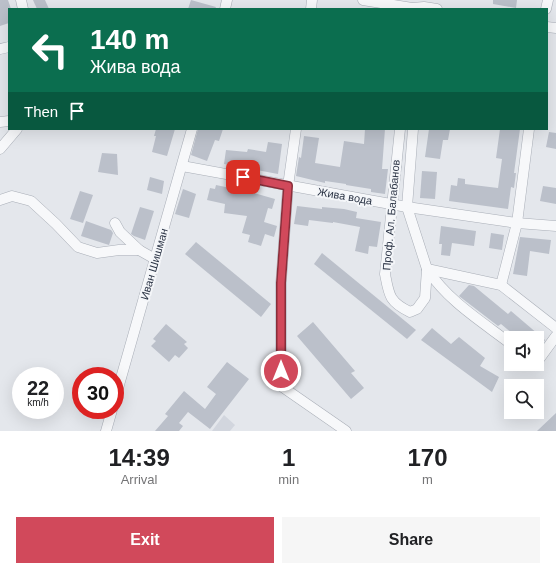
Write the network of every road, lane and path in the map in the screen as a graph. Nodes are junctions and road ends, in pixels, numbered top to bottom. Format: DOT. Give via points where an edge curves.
graph roads {
  1 [pos="363,0"];
  2 [pos="424,5"];
  3 [pos="412,6"];
  4 [pos="434,8"];
  5 [pos="16,130"];
  6 [pos="192,130"];
  7 [pos="296,130"];
  8 [pos="400,130"];
  9 [pos="413,130"];
  10 [pos="529,130"];
  11 [pos="0,149"];
  12 [pos="182,166"];
  13 [pos="288,186"];
  14 [pos="0,200"];
  15 [pos="392,204"];
  16 [pos="407,207"];
  17 [pos="115,223"];
  18 [pos="517,223"];
  19 [pos="556,226"];
  20 [pos="139,250"];
  21 [pos="155,259"];
  22 [pos="427,269"];
  23 [pos="501,285"];
  24 [pos="556,328"];
  25 [pos="556,336"];
  26 [pos="504,339"];
  27 [pos="544,352"];
  28 [pos="124,368"];
  29 [pos="109,419"];
  30 [pos="106,431"];
  31 [pos="346,431"];
  1 -- 3 [label="street"];
  2 -- 3 [label="street"];
  2 -- 4 [label="street"];
  5 -- 11 [label="street"];
  6 -- 12 [label="street, Иван Шишман"];
  7 -- 13 [label="street"];
  8 -- 15 [label="street, Проф. Ал. Балабанов"];
  9 -- 16 [label="street, Проф. Ал. Балабанов"];
  10 -- 18 [label="street"];
  12 -- 13 [label="street, Жива вода"];
  12 -- 21 [label="street, Иван Шишман"];
  13 -- 15 [label="street, Жива вода"];
  13 -- 31 [label="street" via="281,283 281,386"];
  14 -- 20 [label="street" via="12,196 31,201 78,247 98,253"];
  15 -- 16 [label="street, Жива вода"];
  15 -- 22 [label="street, Проф. Ал. Балабанов" via="385,274 389,296 400,308 410,312 417,309 425,298"];
  16 -- 18 [label="street, Жива вода"];
  16 -- 22 [label="street, Проф. Ал. Балабанов"];
  17 -- 20 [label="street" via="120,232"];
  18 -- 19 [label="street, Жива вода"];
  18 -- 23 [label="street"];
  20 -- 21 [label="street"];
  21 -- 28 [label="street, Иван Шишман"];
  22 -- 23 [label="street"];
  22 -- 26 [label="street" via="452,300"];
  23 -- 24 [label="street"];
  25 -- 27 [label="street"];
  29 -- 30 [label="street"];
}
